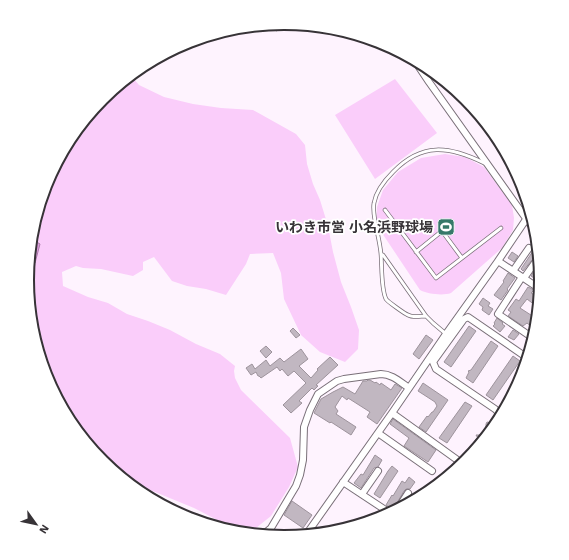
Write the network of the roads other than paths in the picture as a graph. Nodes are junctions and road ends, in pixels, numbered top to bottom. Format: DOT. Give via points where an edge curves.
graph roads {
  1 [pos="422,71"];
  2 [pos="488,165"];
  3 [pos="385,210"];
  4 [pos="526,217"];
  5 [pos="527,220"];
  6 [pos="501,228"];
  7 [pos="529,248"];
  8 [pos="416,252"];
  9 [pos="381,254"];
  10 [pos="462,258"];
  11 [pos="498,261"];
  12 [pos="534,264"];
  13 [pos="513,271"];
  14 [pos="523,278"];
  15 [pos="534,285"];
  16 [pos="426,316"];
  17 [pos="446,334"];
  18 [pos="529,335"];
  19 [pos="523,354"];
  20 [pos="409,388"];
  21 [pos="497,411"];
  22 [pos="392,413"];
  23 [pos="378,433"];
  24 [pos="458,460"];
  25 [pos="432,470"];
  26 [pos="378,471"];
  27 [pos="343,482"];
  28 [pos="408,493"];
  29 [pos="362,494"];
  30 [pos="404,500"];
  31 [pos="384,509"];
  32 [pos="311,528"];
  33 [pos="270,529"];
  1 -- 2 [label="street"];
  2 -- 4 [label="street"];
  2 -- 9 [label="lane" via="446,150 427,151 401,164 386,179 374,203"];
  3 -- 8 [label="lane"];
  5 -- 11 [label="street"];
  6 -- 10 [label="lane"];
  7 -- 13 [label="street"];
  8 -- 10 [label="lane" via="436,278"];
  8 -- 10 [label="lane" via="442,231"];
  9 -- 16 [label="lane"];
  9 -- 16 [label="lane" via="384,290 388,301 408,316"];
  11 -- 13 [label="street"];
  11 -- 17 [label="street"];
  12 -- 14 [label="street"];
  13 -- 14 [label="street"];
  14 -- 15 [label="street"];
  14 -- 18 [label="street" via="498,314"];
  16 -- 17 [label="lane"];
  17 -- 20 [label="street"];
  19 -- 21 [label="street" via="468,317 433,362 436,369"];
  20 -- 22 [label="street"];
  20 -- 33 [label="street" via="391,376 381,374 344,379 318,394 304,427 302,468 296,486"];
  22 -- 23 [label="street"];
  22 -- 24 [label="street"];
  23 -- 25 [label="street"];
  23 -- 27 [label="street"];
  26 -- 29 [label="street"];
  27 -- 29 [label="street"];
  27 -- 32 [label="street"];
  28 -- 30 [label="street"];
  29 -- 31 [label="street"];
}
